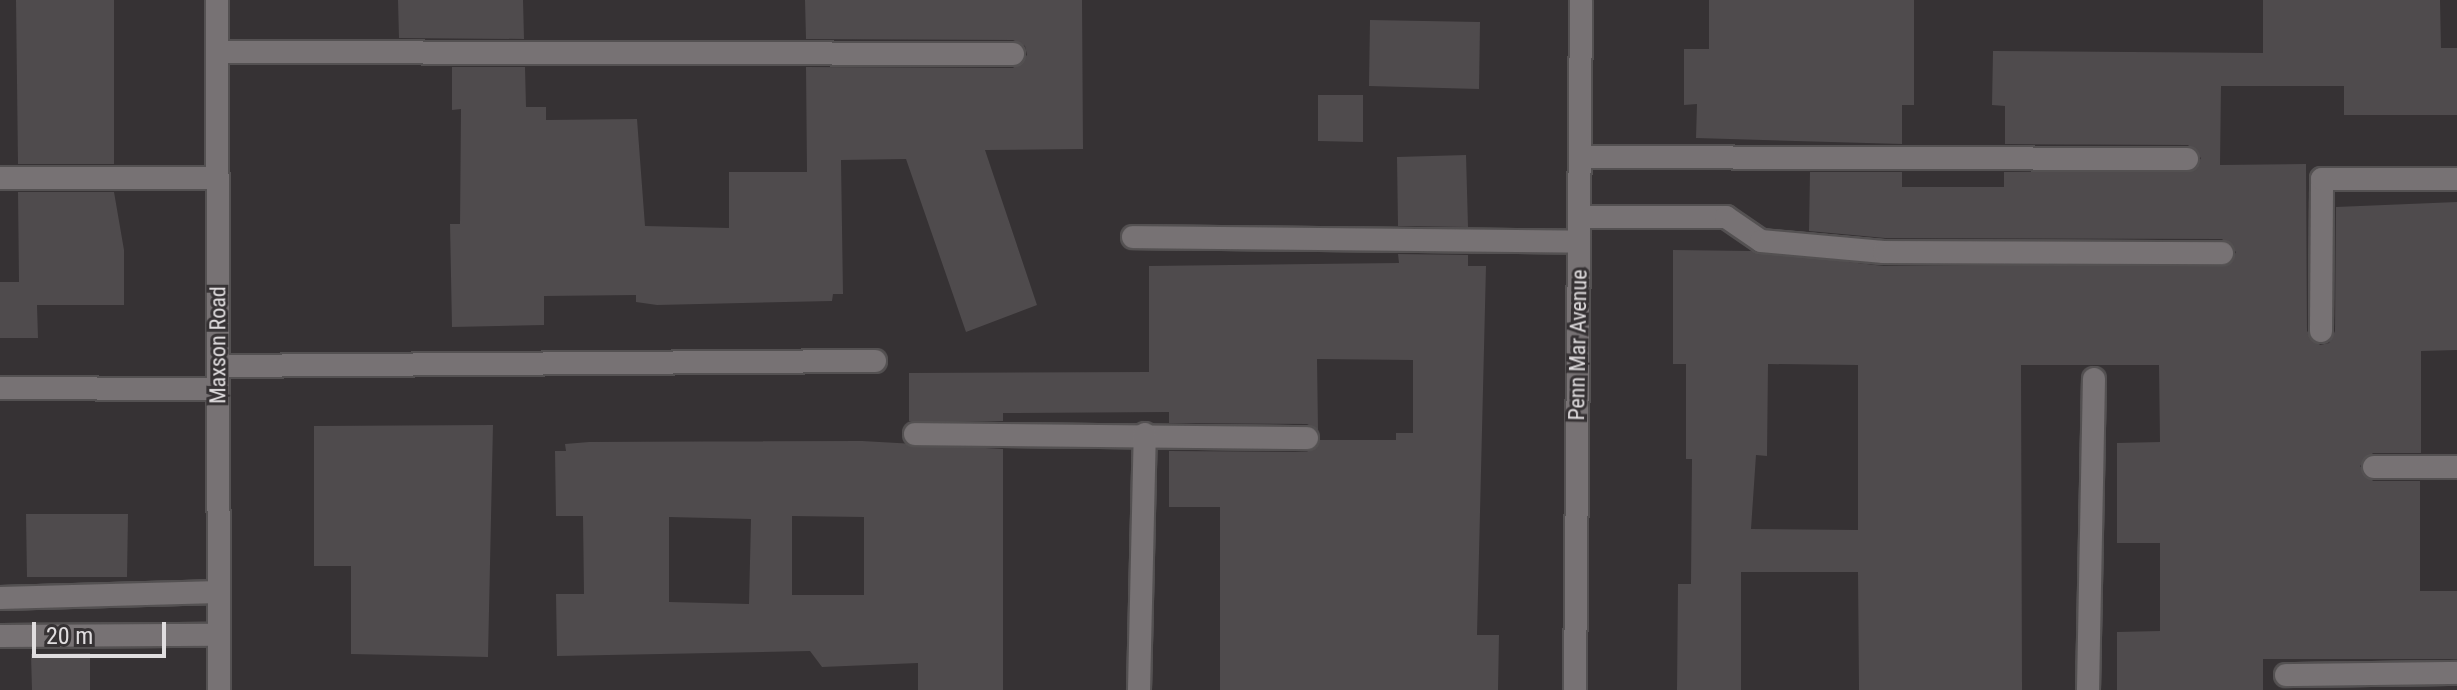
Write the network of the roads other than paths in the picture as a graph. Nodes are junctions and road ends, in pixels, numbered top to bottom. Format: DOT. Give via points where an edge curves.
graph roads {
  1 [pos="217,0"];
  2 [pos="1581,0"];
  3 [pos="217,52"];
  4 [pos="1013,54"];
  5 [pos="1580,157"];
  6 [pos="2187,159"];
  7 [pos="0,178"];
  8 [pos="217,178"];
  9 [pos="2457,179"];
  10 [pos="1579,217"];
  11 [pos="1133,237"];
  12 [pos="1579,242"];
  13 [pos="2222,253"];
  14 [pos="2321,331"];
  15 [pos="875,361"];
  16 [pos="218,366"];
  17 [pos="2094,379"];
  18 [pos="0,388"];
  19 [pos="218,389"];
  20 [pos="915,434"];
  21 [pos="1145,434"];
  22 [pos="1307,438"];
  23 [pos="2374,467"];
  24 [pos="2457,467"];
  25 [pos="219,592"];
  26 [pos="0,598"];
  27 [pos="219,635"];
  28 [pos="0,636"];
  29 [pos="2457,673"];
  30 [pos="2286,675"];
  31 [pos="219,690"];
  32 [pos="1139,690"];
  33 [pos="1575,690"];
  34 [pos="2088,690"];
  1 -- 3 [label="street, Maxson Road"];
  2 -- 5 [label="street, Penn Mar Avenue"];
  3 -- 4 [label="street"];
  3 -- 8 [label="street, Maxson Road"];
  5 -- 6 [label="street"];
  5 -- 10 [label="street, Penn Mar Avenue"];
  7 -- 8 [label="street"];
  8 -- 16 [label="street, Maxson Road"];
  9 -- 14 [label="street" via="2322,179"];
  10 -- 12 [label="street, Penn Mar Avenue"];
  10 -- 13 [label="street" via="1726,217 1761,241 1884,252"];
  11 -- 12 [label="street"];
  12 -- 33 [label="street, Penn Mar Avenue"];
  15 -- 16 [label="street"];
  16 -- 19 [label="street, Maxson Road"];
  17 -- 34 [label="street"];
  18 -- 19 [label="street"];
  19 -- 25 [label="street, Maxson Road"];
  20 -- 21 [label="street"];
  21 -- 22 [label="street"];
  21 -- 32 [label="street"];
  23 -- 24 [label="street"];
  25 -- 26 [label="street"];
  25 -- 27 [label="street, Maxson Road"];
  27 -- 28 [label="street"];
  27 -- 31 [label="street, Maxson Road"];
  29 -- 30 [label="street"];
}
